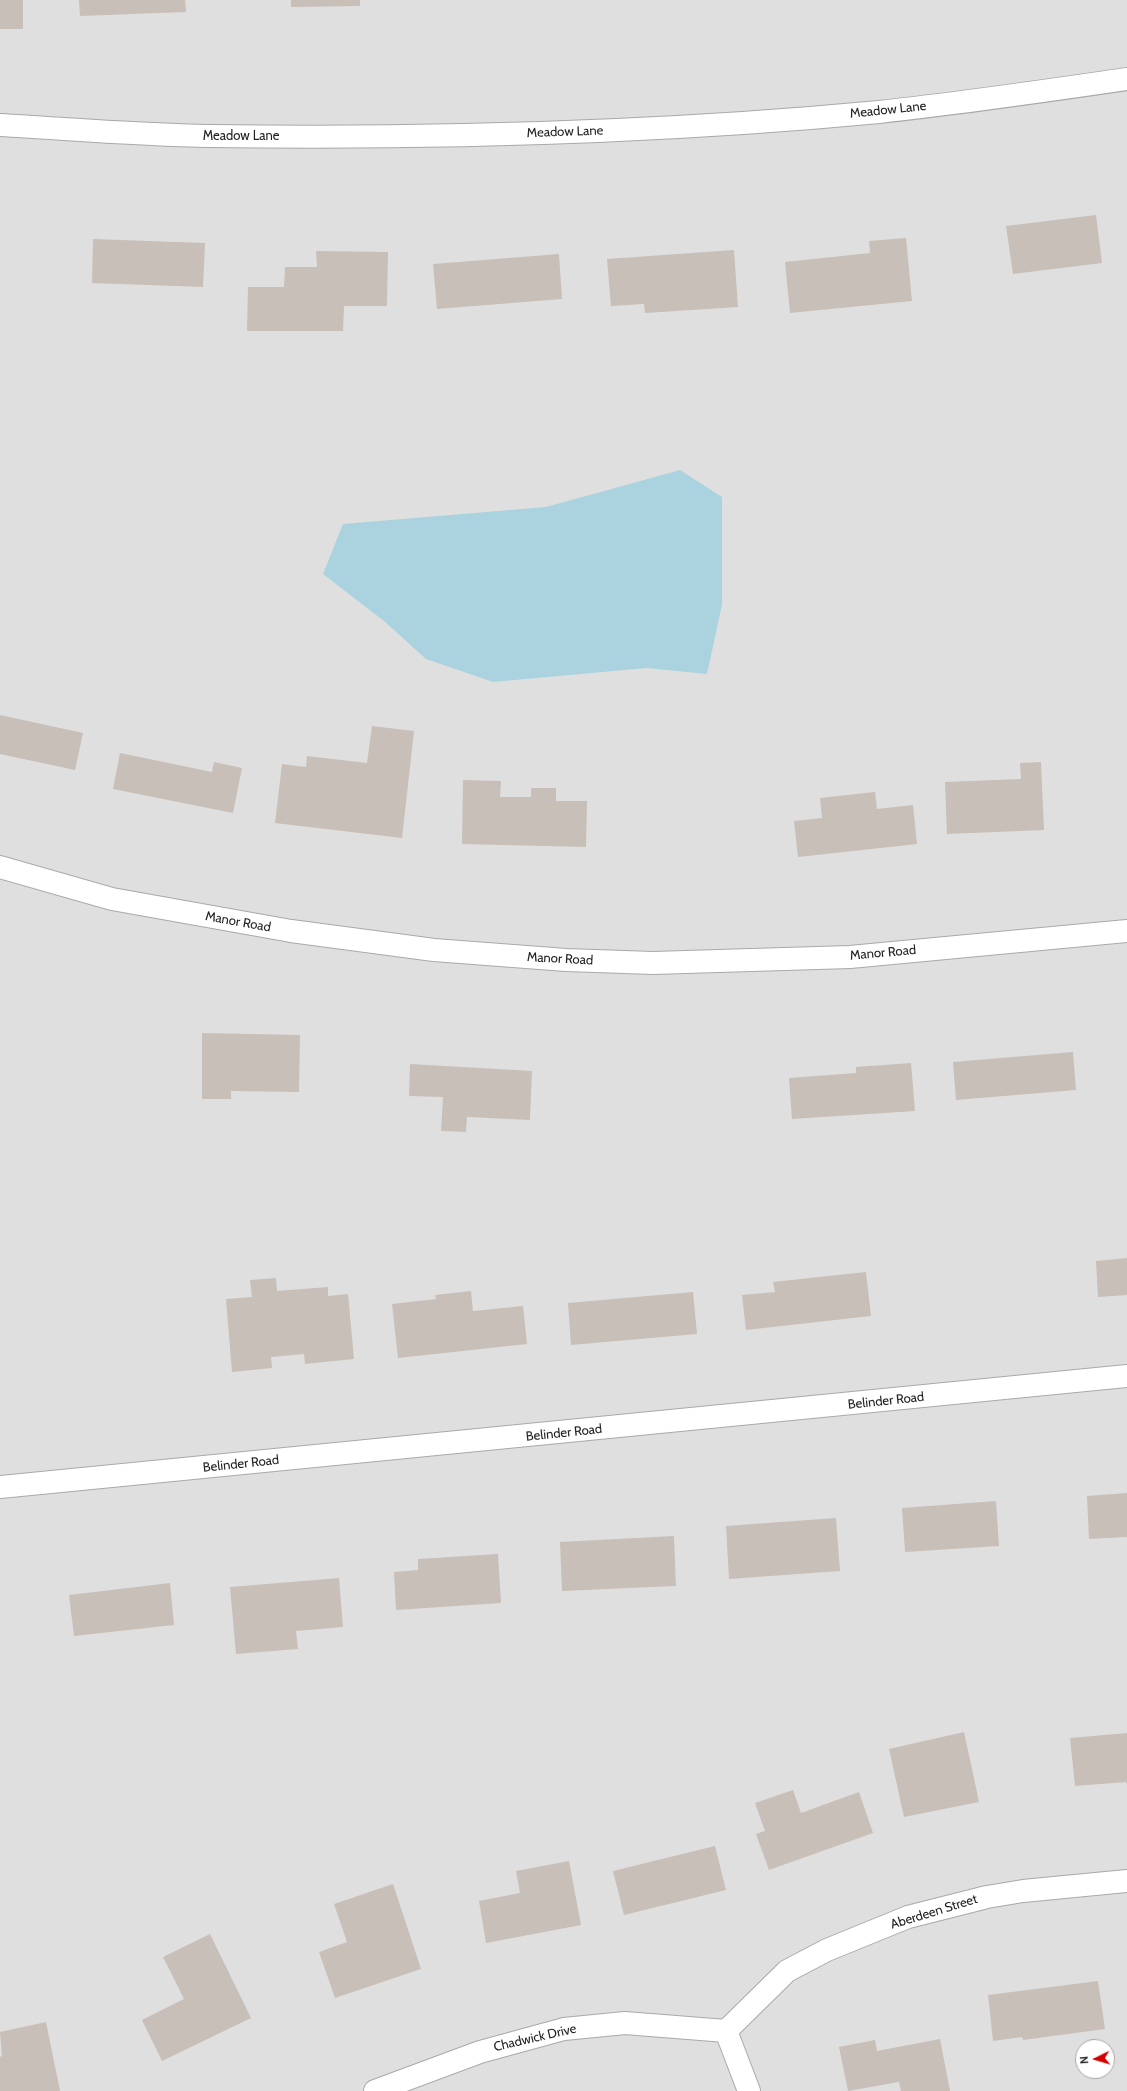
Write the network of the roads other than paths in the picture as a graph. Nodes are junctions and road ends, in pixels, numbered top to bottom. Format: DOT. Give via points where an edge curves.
graph roads {
  1 [pos="1127,79"];
  2 [pos="0,125"];
  3 [pos="0,867"];
  4 [pos="1127,931"];
  5 [pos="1127,1376"];
  6 [pos="0,1487"];
  7 [pos="1127,1881"];
  8 [pos="726,2031"];
  9 [pos="375,2091"];
  10 [pos="749,2091"];
  1 -- 2 [label="street, Meadow Lane" via="1007,97 878,112 621,130 462,136 208,136"];
  3 -- 4 [label="street, Manor Road" via="112,899 291,931 434,950 566,960 653,963 850,957"];
  5 -- 6 [label="street, Belinder Road"];
  7 -- 8 [label="street, Aberdeen Street" via="1023,1891 987,1897 908,1917 827,1950 787,1972"];
  8 -- 9 [label="street, Chadwick Drive" via="625,2023 564,2029 480,2052"];
  8 -- 10 [label="street"];
}
